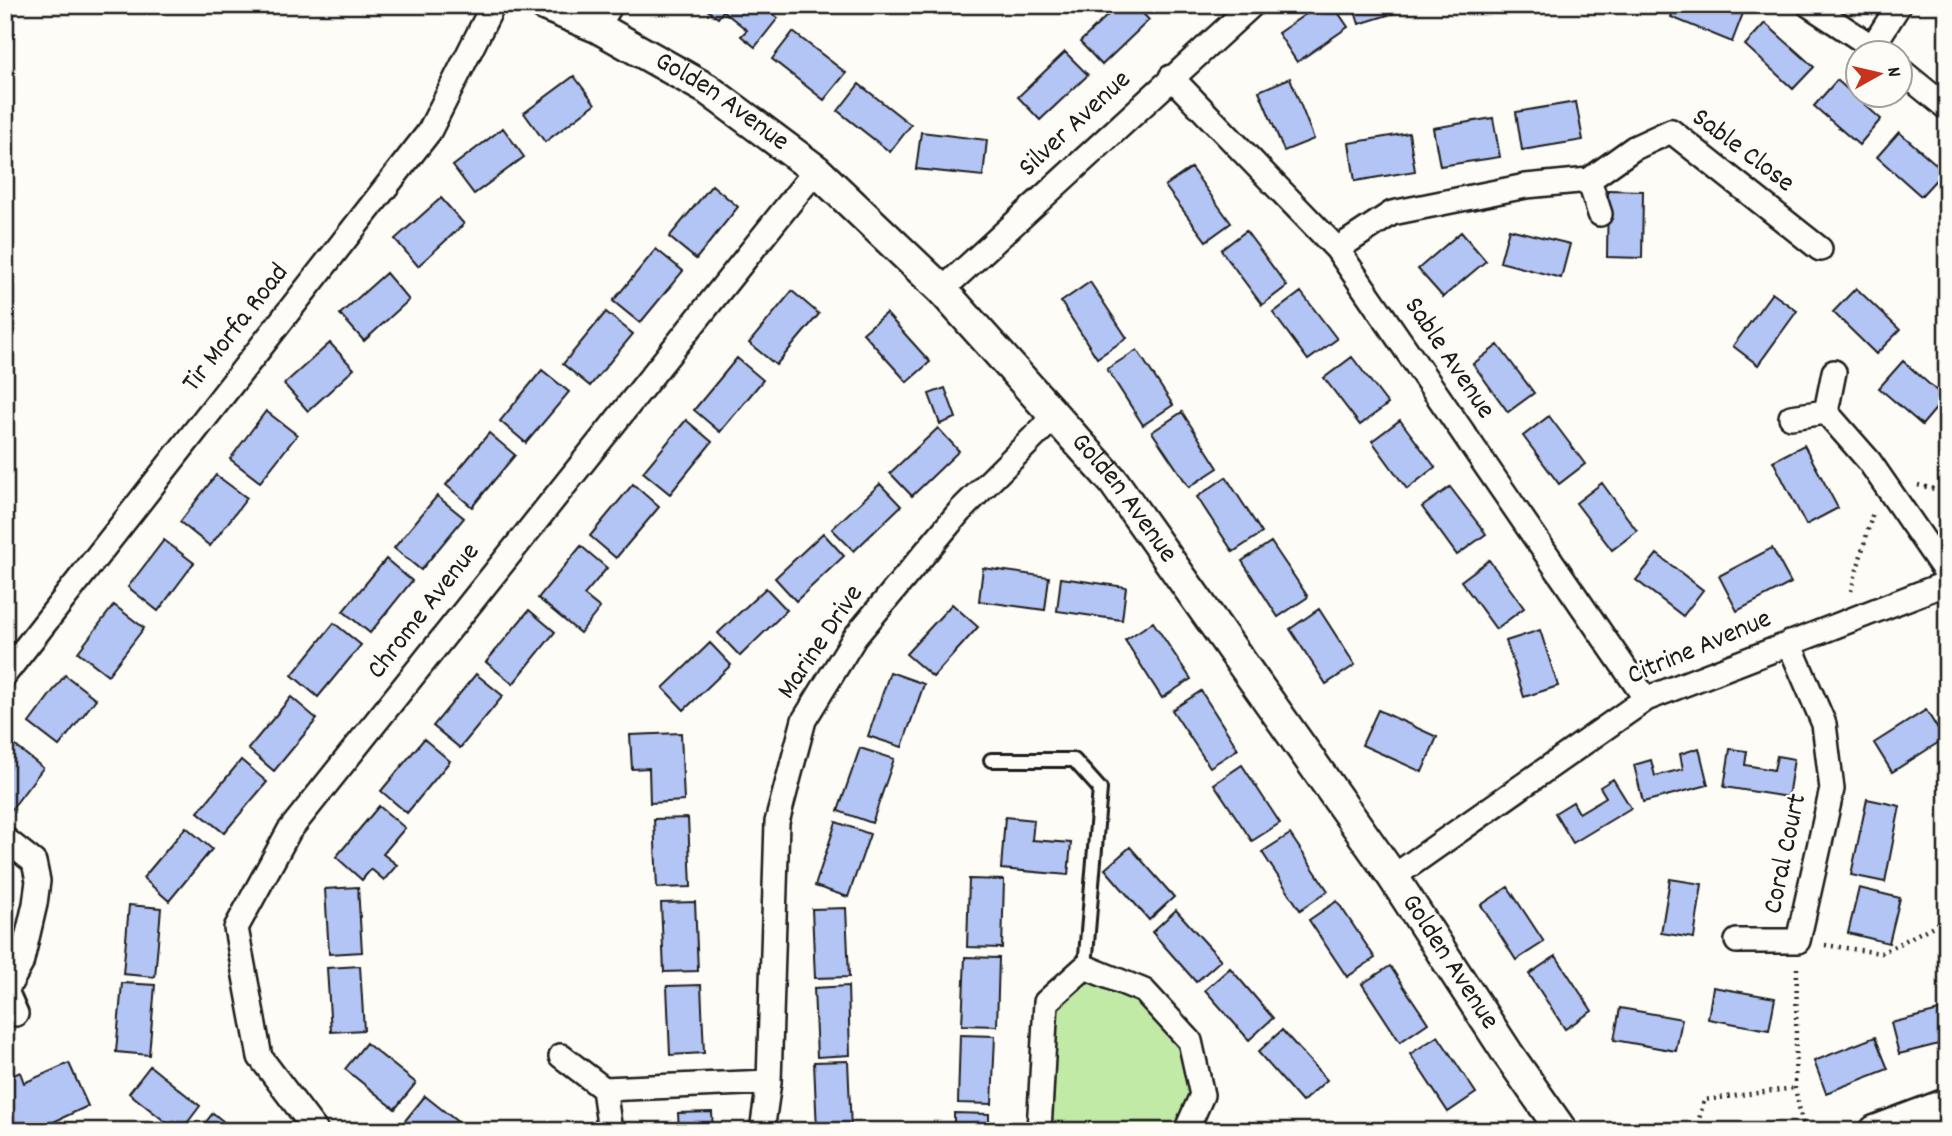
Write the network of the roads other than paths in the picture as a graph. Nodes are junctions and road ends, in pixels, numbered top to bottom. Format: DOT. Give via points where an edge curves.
graph roads {
  1 [pos="493,5"];
  2 [pos="544,5"];
  3 [pos="1252,5"];
  4 [pos="1809,5"];
  5 [pos="1899,5"];
  6 [pos="604,16"];
  7 [pos="1860,38"];
  8 [pos="1882,38"];
  9 [pos="1171,77"];
  10 [pos="1913,80"];
  11 [pos="1947,108"];
  12 [pos="816,170"];
  13 [pos="1589,180"];
  14 [pos="1600,214"];
  15 [pos="1337,248"];
  16 [pos="1819,249"];
  17 [pos="942,290"];
  18 [pos="1834,372"];
  19 [pos="1826,412"];
  20 [pos="1055,416"];
  21 [pos="1791,417"];
  22 [pos="1947,574"];
  23 [pos="1947,583"];
  24 [pos="1789,643"];
  25 [pos="5,674"];
  26 [pos="1646,699"];
  27 [pos="991,761"];
  28 [pos="5,839"];
  29 [pos="1393,877"];
  30 [pos="1738,941"];
  31 [pos="1084,967"];
  32 [pos="6,989"];
  33 [pos="16,1014"];
  34 [pos="561,1056"];
  35 [pos="769,1082"];
  36 [pos="604,1089"];
  37 [pos="1947,1104"];
  38 [pos="316,1131"];
  39 [pos="610,1131"];
  40 [pos="762,1131"];
  41 [pos="1039,1131"];
  42 [pos="1186,1131"];
  43 [pos="1562,1131"];
  44 [pos="1875,1131"];
  1 -- 25 [label="street, Tir Morfa Road" via="429,132"];
  2 -- 6 [label="street, Golden Avenue"];
  3 -- 9 [label="street, Silver Avenue"];
  4 -- 7 [label="street"];
  5 -- 8 [label="street"];
  6 -- 12 [label="street, Golden Avenue"];
  9 -- 15 [label="street, Sable Avenue"];
  9 -- 17 [label="street, Silver Avenue"];
  10 -- 11 [label="street"];
  12 -- 17 [label="street, Golden Avenue"];
  12 -- 38 [label="street, Chrome Avenue" via="289,831 236,928 260,1057"];
  13 -- 14 [label="street"];
  13 -- 15 [label="street, Sable Close" via="1526,186 1392,213"];
  13 -- 16 [label="street, Sable Close" via="1634,148 1671,131"];
  15 -- 26 [label="street, Sable Avenue"];
  17 -- 20 [label="street, Golden Avenue"];
  18 -- 19 [label="street"];
  19 -- 21 [label="street"];
  19 -- 22 [label="street" via="1869,461"];
  20 -- 29 [label="street, Golden Avenue" via="1113,481"];
  20 -- 35 [label="street, Marine Drive" via="960,511 855,637 804,720 777,822"];
  23 -- 24 [label="street, Citrine Avenue"];
  24 -- 26 [label="street, Citrine Avenue"];
  24 -- 30 [label="street, Coral Court" via="1824,724 1832,789 1798,941"];
  26 -- 29 [label="street, Citrine Avenue"];
  27 -- 31 [label="lane" via="1074,760 1101,789"];
  28 -- 32 [label="street" via="34,862 38,881 21,964"];
  29 -- 43 [label="street, Golden Avenue"];
  31 -- 41 [label="street" via="1046,1002"];
  31 -- 42 [label="street" via="1144,991 1190,1041 1202,1095"];
  32 -- 33 [label="street"];
  34 -- 36 [label="street"];
  35 -- 36 [label="street"];
  35 -- 40 [label="street, Marine Drive"];
  36 -- 39 [label="street"];
  37 -- 44 [label="street"];
}
